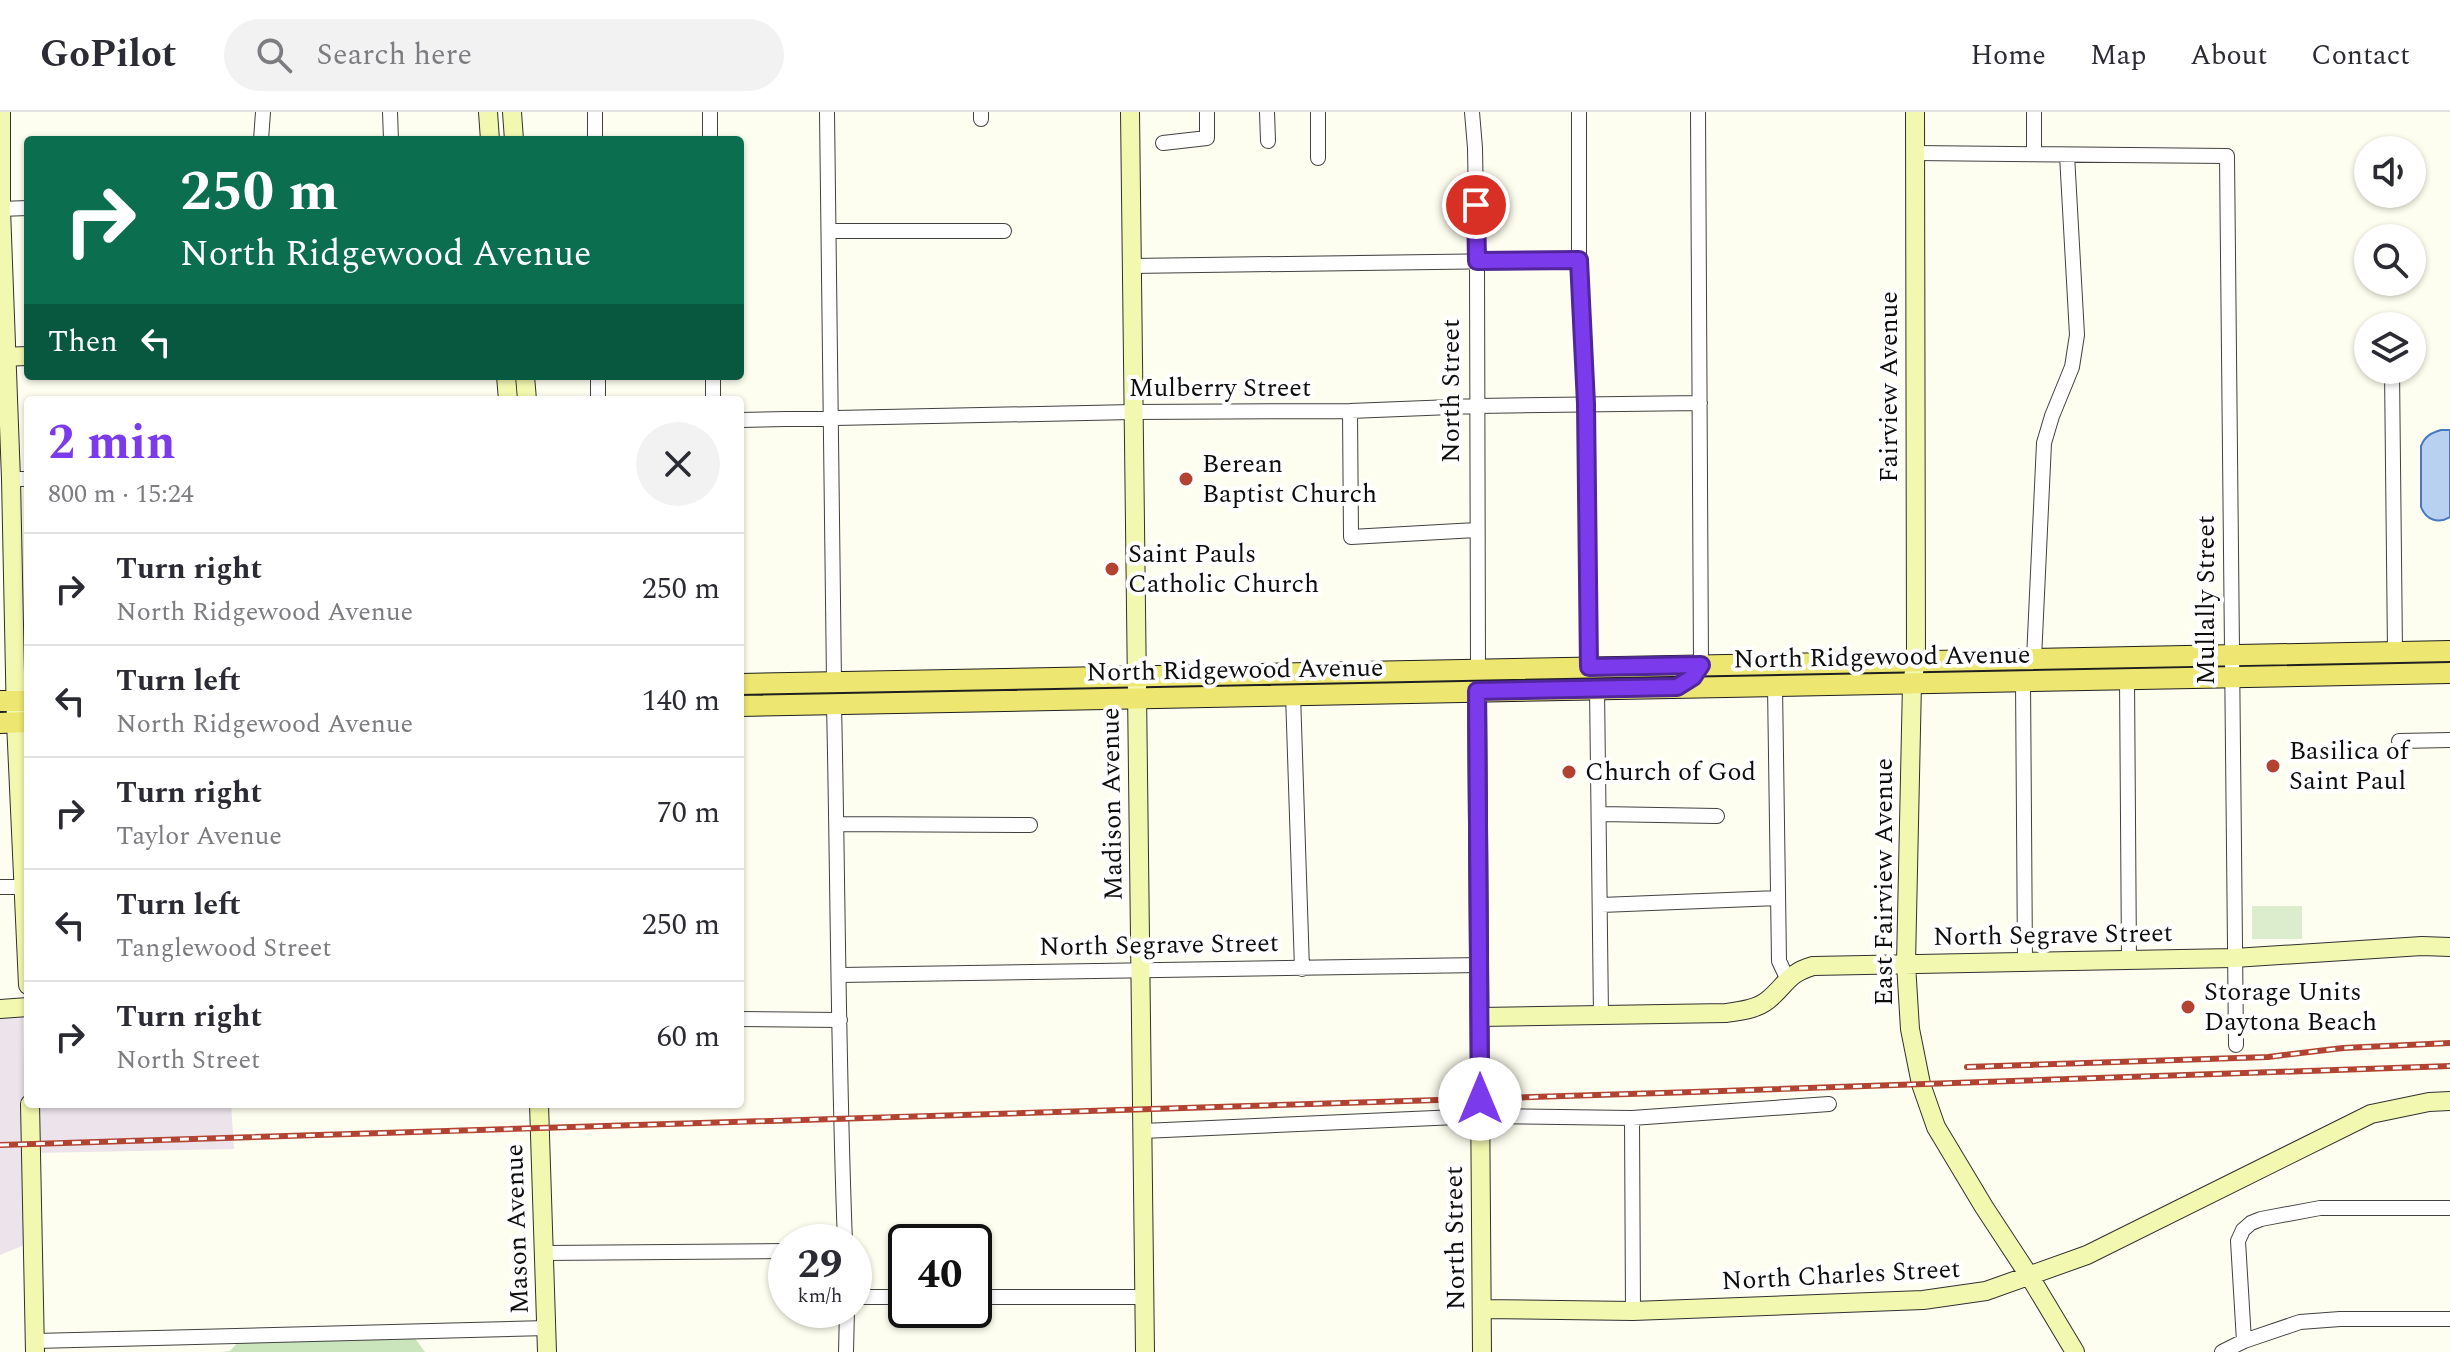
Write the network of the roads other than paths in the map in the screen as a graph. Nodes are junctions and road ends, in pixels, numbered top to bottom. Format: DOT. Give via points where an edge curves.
graph roads {
  1 [pos="1,112"];
  2 [pos="263,112"];
  3 [pos="390,112"];
  4 [pos="488,112"];
  5 [pos="512,112"];
  6 [pos="595,112"];
  7 [pos="710,112"];
  8 [pos="827,112"];
  9 [pos="1130,112"];
  10 [pos="1207,112"];
  11 [pos="1267,112"];
  12 [pos="1318,112"];
  13 [pos="1472,112"];
  14 [pos="1579,112"];
  15 [pos="1698,112"];
  16 [pos="1915,112"];
  17 [pos="2034,112"];
  18 [pos="261,136"];
  19 [pos="391,136"];
  20 [pos="490,136"];
  21 [pos="514,136"];
  22 [pos="595,136"];
  23 [pos="710,136"];
  24 [pos="1268,141"];
  25 [pos="1163,143"];
  26 [pos="1915,153"];
  27 [pos="2034,153"];
  28 [pos="2067,155"];
  29 [pos="1318,158"];
  30 [pos="24,208"];
  31 [pos="1,209"];
  32 [pos="830,231"];
  33 [pos="1004,231"];
  34 [pos="1579,260"];
  35 [pos="1477,261"];
  36 [pos="1131,266"];
  37 [pos="4,356"];
  38 [pos="2392,384"];
  39 [pos="1700,403"];
  40 [pos="1586,404"];
  41 [pos="1477,406"];
  42 [pos="1350,411"];
  43 [pos="1133,412"];
  44 [pos="832,418"];
  45 [pos="744,420"];
  46 [pos="19,479"];
  47 [pos="1476,530"];
  48 [pos="2450,651"];
  49 [pos="2395,652"];
  50 [pos="2231,655"];
  51 [pos="2034,659"];
  52 [pos="1916,661"];
  53 [pos="1701,665"];
  54 [pos="1589,667"];
  55 [pos="1478,670"];
  56 [pos="2450,673"];
  57 [pos="2231,677"];
  58 [pos="2127,678"];
  59 [pos="2023,680"];
  60 [pos="834,682"];
  61 [pos="1912,683"];
  62 [pos="744,684"];
  63 [pos="1775,686"];
  64 [pos="1137,687"];
  65 [pos="1677,687"];
  66 [pos="1597,688"];
  67 [pos="1477,691"];
  68 [pos="1293,694"];
  69 [pos="14,701"];
  70 [pos="834,704"];
  71 [pos="744,706"];
  72 [pos="15,722"];
  73 [pos="2450,740"];
  74 [pos="2399,741"];
  75 [pos="1600,814"];
  76 [pos="1717,816"];
  77 [pos="837,824"];
  78 [pos="1030,825"];
  79 [pos="0,887"];
  80 [pos="24,887"];
  81 [pos="1778,898"];
  82 [pos="1601,905"];
  83 [pos="2450,947"];
  84 [pos="2234,958"];
  85 [pos="2129,960"];
  86 [pos="2025,961"];
  87 [pos="1906,964"];
  88 [pos="1480,965"];
  89 [pos="1302,969"];
  90 [pos="1140,972"];
  91 [pos="840,975"];
  92 [pos="1787,978"];
  93 [pos="24,1007"];
  94 [pos="0,1009"];
  95 [pos="1601,1016"];
  96 [pos="1480,1017"];
  97 [pos="744,1019"];
  98 [pos="840,1020"];
  99 [pos="2236,1045"];
  100 [pos="2450,1101"];
  101 [pos="1829,1104"];
  102 [pos="30,1108"];
  103 [pos="539,1108"];
  104 [pos="1480,1116"];
  105 [pos="1632,1118"];
  106 [pos="1143,1131"];
  107 [pos="2450,1208"];
  108 [pos="844,1224"];
  109 [pos="768,1251"];
  110 [pos="544,1253"];
  111 [pos="2030,1277"];
  112 [pos="992,1297"];
  113 [pos="1144,1297"];
  114 [pos="1482,1309"];
  115 [pos="1633,1311"];
  116 [pos="2450,1319"];
  117 [pos="547,1328"];
  118 [pos="847,1328"];
  119 [pos="2244,1341"];
  120 [pos="35,1347"];
  121 [pos="547,1352"];
  122 [pos="846,1352"];
  123 [pos="1145,1352"];
  124 [pos="1482,1352"];
  125 [pos="2075,1352"];
  126 [pos="2222,1352"];
  1 -- 31 [label="street"];
  2 -- 18 [label="street"];
  3 -- 19 [label="street"];
  4 -- 20 [label="street"];
  5 -- 21 [label="street"];
  6 -- 22 [label="street"];
  7 -- 23 [label="street"];
  8 -- 32 [label="street"];
  9 -- 36 [label="street, Madison Avenue"];
  10 -- 25 [label="street" via="1207,138"];
  11 -- 24 [label="street"];
  12 -- 29 [label="street"];
  13 -- 35 [label="street, North Street"];
  14 -- 34 [label="street"];
  15 -- 39 [label="street"];
  16 -- 26 [label="street, Fairview Avenue"];
  17 -- 27 [label="street"];
  26 -- 27 [label="street"];
  26 -- 52 [label="street, Fairview Avenue"];
  27 -- 28 [label="street"];
  28 -- 50 [label="street, Mullally Street" via="2227,156"];
  28 -- 51 [label="street" via="2077,335 2072,367 2044,443"];
  30 -- 31 [label="street"];
  31 -- 37 [label="street"];
  32 -- 33 [label="street"];
  32 -- 44 [label="street"];
  34 -- 35 [label="street"];
  34 -- 40 [label="street"];
  35 -- 36 [label="street"];
  35 -- 41 [label="street, North Street"];
  36 -- 43 [label="street, Madison Avenue"];
  37 -- 46 [label="street"];
  38 -- 49 [label="street"];
  39 -- 40 [label="street, Mulberry Street"];
  39 -- 53 [label="street"];
  40 -- 41 [label="street, Mulberry Street"];
  40 -- 54 [label="street"];
  41 -- 42 [label="street, Mulberry Street"];
  41 -- 47 [label="street, North Street"];
  42 -- 43 [label="street, Mulberry Street"];
  42 -- 47 [label="street" via="1351,537"];
  43 -- 44 [label="street, Mulberry Street"];
  43 -- 64 [label="street, Madison Avenue"];
  44 -- 45 [label="street, Mulberry Street"];
  44 -- 60 [label="street"];
  46 -- 69 [label="street"];
  47 -- 55 [label="street, North Street"];
  48 -- 49 [label="main road, North Ridgewood Avenue"];
  49 -- 50 [label="main road, North Ridgewood Avenue"];
  50 -- 51 [label="main road, North Ridgewood Avenue"];
  50 -- 57 [label="street, Mullally Street"];
  51 -- 52 [label="main road, North Ridgewood Avenue"];
  52 -- 53 [label="main road, North Ridgewood Avenue"];
  52 -- 61 [label="street, East Fairview Avenue"];
  53 -- 54 [label="main road, North Ridgewood Avenue"];
  53 -- 65 [label="main road"];
  54 -- 55 [label="main road, North Ridgewood Avenue"];
  55 -- 64 [label="main road, North Ridgewood Avenue"];
  56 -- 57 [label="main road, North Ridgewood Avenue"];
  57 -- 58 [label="main road, North Ridgewood Avenue"];
  57 -- 84 [label="street, Mullally Street"];
  58 -- 59 [label="main road, North Ridgewood Avenue"];
  58 -- 85 [label="street"];
  59 -- 61 [label="main road, North Ridgewood Avenue"];
  59 -- 86 [label="street"];
  60 -- 62 [label="main road, North Ridgewood Avenue"];
  60 -- 64 [label="main road, North Ridgewood Avenue"];
  61 -- 63 [label="main road, North Ridgewood Avenue"];
  61 -- 87 [label="street, East Fairview Avenue"];
  63 -- 65 [label="main road, North Ridgewood Avenue"];
  63 -- 81 [label="street"];
  64 -- 68 [label="main road, North Ridgewood Avenue"];
  64 -- 70 [label="main road, North Ridgewood Avenue"];
  64 -- 90 [label="street, Madison Avenue"];
  65 -- 66 [label="main road, North Ridgewood Avenue"];
  66 -- 67 [label="main road, North Ridgewood Avenue"];
  66 -- 75 [label="street"];
  67 -- 68 [label="main road, North Ridgewood Avenue"];
  67 -- 88 [label="street, North Street"];
  68 -- 89 [label="street"];
  69 -- 72 [label="street"];
  70 -- 71 [label="main road, North Ridgewood Avenue"];
  70 -- 77 [label="street"];
  72 -- 80 [label="street"];
  73 -- 74 [label="street"];
  75 -- 76 [label="street"];
  75 -- 82 [label="street"];
  77 -- 78 [label="street"];
  77 -- 91 [label="street"];
  79 -- 80 [label="street"];
  81 -- 82 [label="street"];
  81 -- 92 [label="street" via="1779,961"];
  82 -- 95 [label="street"];
  83 -- 84 [label="street, North Segrave Street"];
  84 -- 85 [label="street, North Segrave Street"];
  84 -- 99 [label="street, Mullally Street"];
  85 -- 86 [label="street, North Segrave Street"];
  86 -- 87 [label="street, North Segrave Street"];
  87 -- 92 [label="street, North Segrave Street" via="1813,966"];
  87 -- 111 [label="street, East Fairview Avenue" via="1910,1029 1936,1127"];
  88 -- 89 [label="street, North Segrave Street"];
  88 -- 96 [label="street, North Street"];
  89 -- 90 [label="street, North Segrave Street"];
  90 -- 91 [label="street, North Segrave Street"];
  90 -- 106 [label="street, Madison Avenue"];
  91 -- 98 [label="street"];
  92 -- 95 [label="street, North Segrave Street" via="1767,1001 1749,1010"];
  93 -- 94 [label="street"];
  95 -- 96 [label="street, North Segrave Street"];
  96 -- 104 [label="street, North Street"];
  97 -- 98 [label="street"];
  98 -- 108 [label="street"];
  100 -- 111 [label="street, North Charles Street" via="2371,1114 2087,1255"];
  101 -- 105 [label="street"];
  102 -- 120 [label="street"];
  103 -- 110 [label="street, Mason Avenue"];
  104 -- 105 [label="street"];
  104 -- 106 [label="street"];
  104 -- 114 [label="street, North Street"];
  105 -- 115 [label="street"];
  106 -- 113 [label="street, Madison Avenue"];
  107 -- 119 [label="street" via="2320,1208 2251,1223 2238,1241"];
  109 -- 110 [label="street"];
  110 -- 117 [label="street, Mason Avenue"];
  111 -- 115 [label="street, North Charles Street" via="1986,1291 1923,1300"];
  111 -- 125 [label="street, East Fairview Avenue"];
  112 -- 113 [label="street"];
  113 -- 123 [label="street, Madison Avenue"];
  114 -- 115 [label="street, North Charles Street"];
  114 -- 124 [label="street, North Street"];
  116 -- 119 [label="street" via="2300,1322"];
  117 -- 120 [label="street"];
  117 -- 121 [label="street, Mason Avenue"];
  118 -- 122 [label="street"];
  119 -- 126 [label="street"];
}
